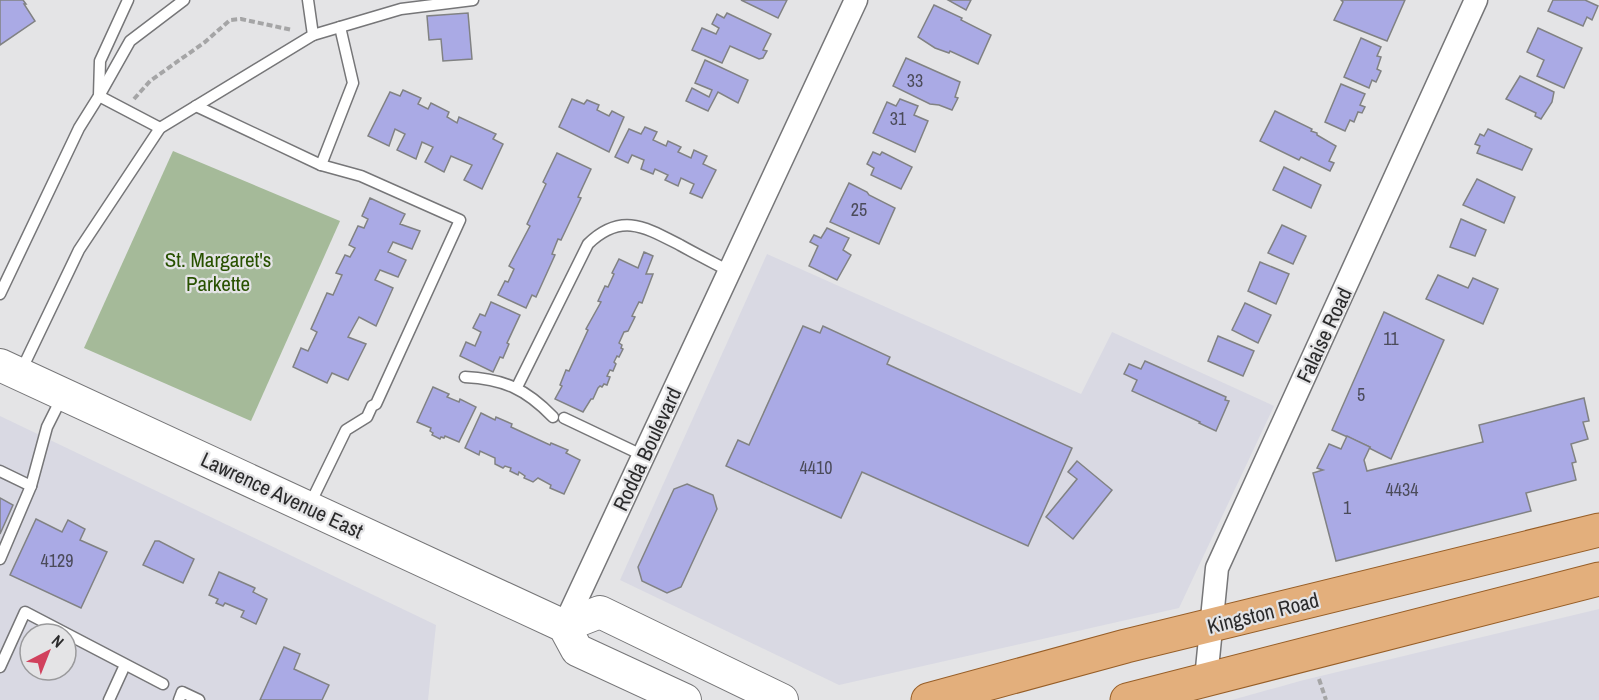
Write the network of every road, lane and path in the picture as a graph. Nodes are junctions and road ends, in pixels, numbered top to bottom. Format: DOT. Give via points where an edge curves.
graph roads {
  1 [pos="129,0"];
  2 [pos="184,0"];
  3 [pos="308,0"];
  4 [pos="473,0"];
  5 [pos="856,0"];
  6 [pos="1476,0"];
  7 [pos="340,27"];
  8 [pos="313,34"];
  9 [pos="99,96"];
  10 [pos="196,106"];
  11 [pos="124,110"];
  12 [pos="160,128"];
  13 [pos="321,165"];
  14 [pos="729,271"];
  15 [pos="0,294"];
  16 [pos="10,370"];
  17 [pos="465,377"];
  18 [pos="517,387"];
  19 [pos="63,394"];
  20 [pos="644,456"];
  21 [pos="0,471"];
  22 [pos="32,486"];
  23 [pos="308,507"];
  24 [pos="1599,530"];
  25 [pos="0,559"];
  26 [pos="1599,579"];
  27 [pos="564,626"];
  28 [pos="1211,626"];
  29 [pos="125,664"];
  30 [pos="0,667"];
  31 [pos="1318,678"];
  32 [pos="1206,679"];
  33 [pos="163,684"];
  34 [pos="109,700"];
  35 [pos="179,700"];
  36 [pos="199,700"];
  37 [pos="685,700"];
  38 [pos="782,700"];
  39 [pos="928,700"];
  40 [pos="1127,700"];
  41 [pos="1326,700"];
  1 -- 9 [label="lane" via="100,61"];
  2 -- 9 [label="lane" via="130,41"];
  3 -- 8 [label="lane"];
  4 -- 7 [label="lane" via="401,9"];
  5 -- 14 [label="street, Rodda Boulevard"];
  6 -- 28 [label="street, Falaise Road" via="1217,568"];
  7 -- 8 [label="lane"];
  7 -- 13 [label="lane" via="353,83"];
  8 -- 10 [label="lane"];
  8 -- 11 [label="path" via="230,20 150,81"];
  9 -- 11 [label="lane"];
  9 -- 15 [label="lane" via="79,128"];
  10 -- 12 [label="lane"];
  10 -- 13 [label="lane"];
  11 -- 12 [label="lane"];
  12 -- 16 [label="lane" via="79,250"];
  13 -- 23 [label="lane" via="361,176 460,220 376,404 367,417 346,430"];
  14 -- 18 [label="lane" via="645,227 627,225 595,237"];
  14 -- 20 [label="street, Rodda Boulevard"];
  16 -- 19 [label="main road, Lawrence Avenue East"];
  17 -- 18 [label="lane" via="488,378"];
  18 -- 20 [label="lane" via="558,417"];
  19 -- 22 [label="lane" via="47,427"];
  19 -- 23 [label="main road, Lawrence Avenue East"];
  20 -- 27 [label="street, Rodda Boulevard"];
  21 -- 22 [label="lane"];
  22 -- 25 [label="lane"];
  23 -- 27 [label="main road, Lawrence Avenue East"];
  24 -- 28 [label="main road, Kingston Road"];
  26 -- 32 [label="main road"];
  27 -- 37 [label="main road" via="577,650"];
  27 -- 38 [label="main road" via="600,612"];
  28 -- 32 [label="street, Falaise Road"];
  28 -- 39 [label="main road, Kingston Road"];
  29 -- 30 [label="lane" via="25,612"];
  29 -- 33 [label="lane"];
  29 -- 34 [label="lane"];
  31 -- 41 [label="path"];
  32 -- 40 [label="main road"];
  35 -- 36 [label="lane" via="182,692"];
}
